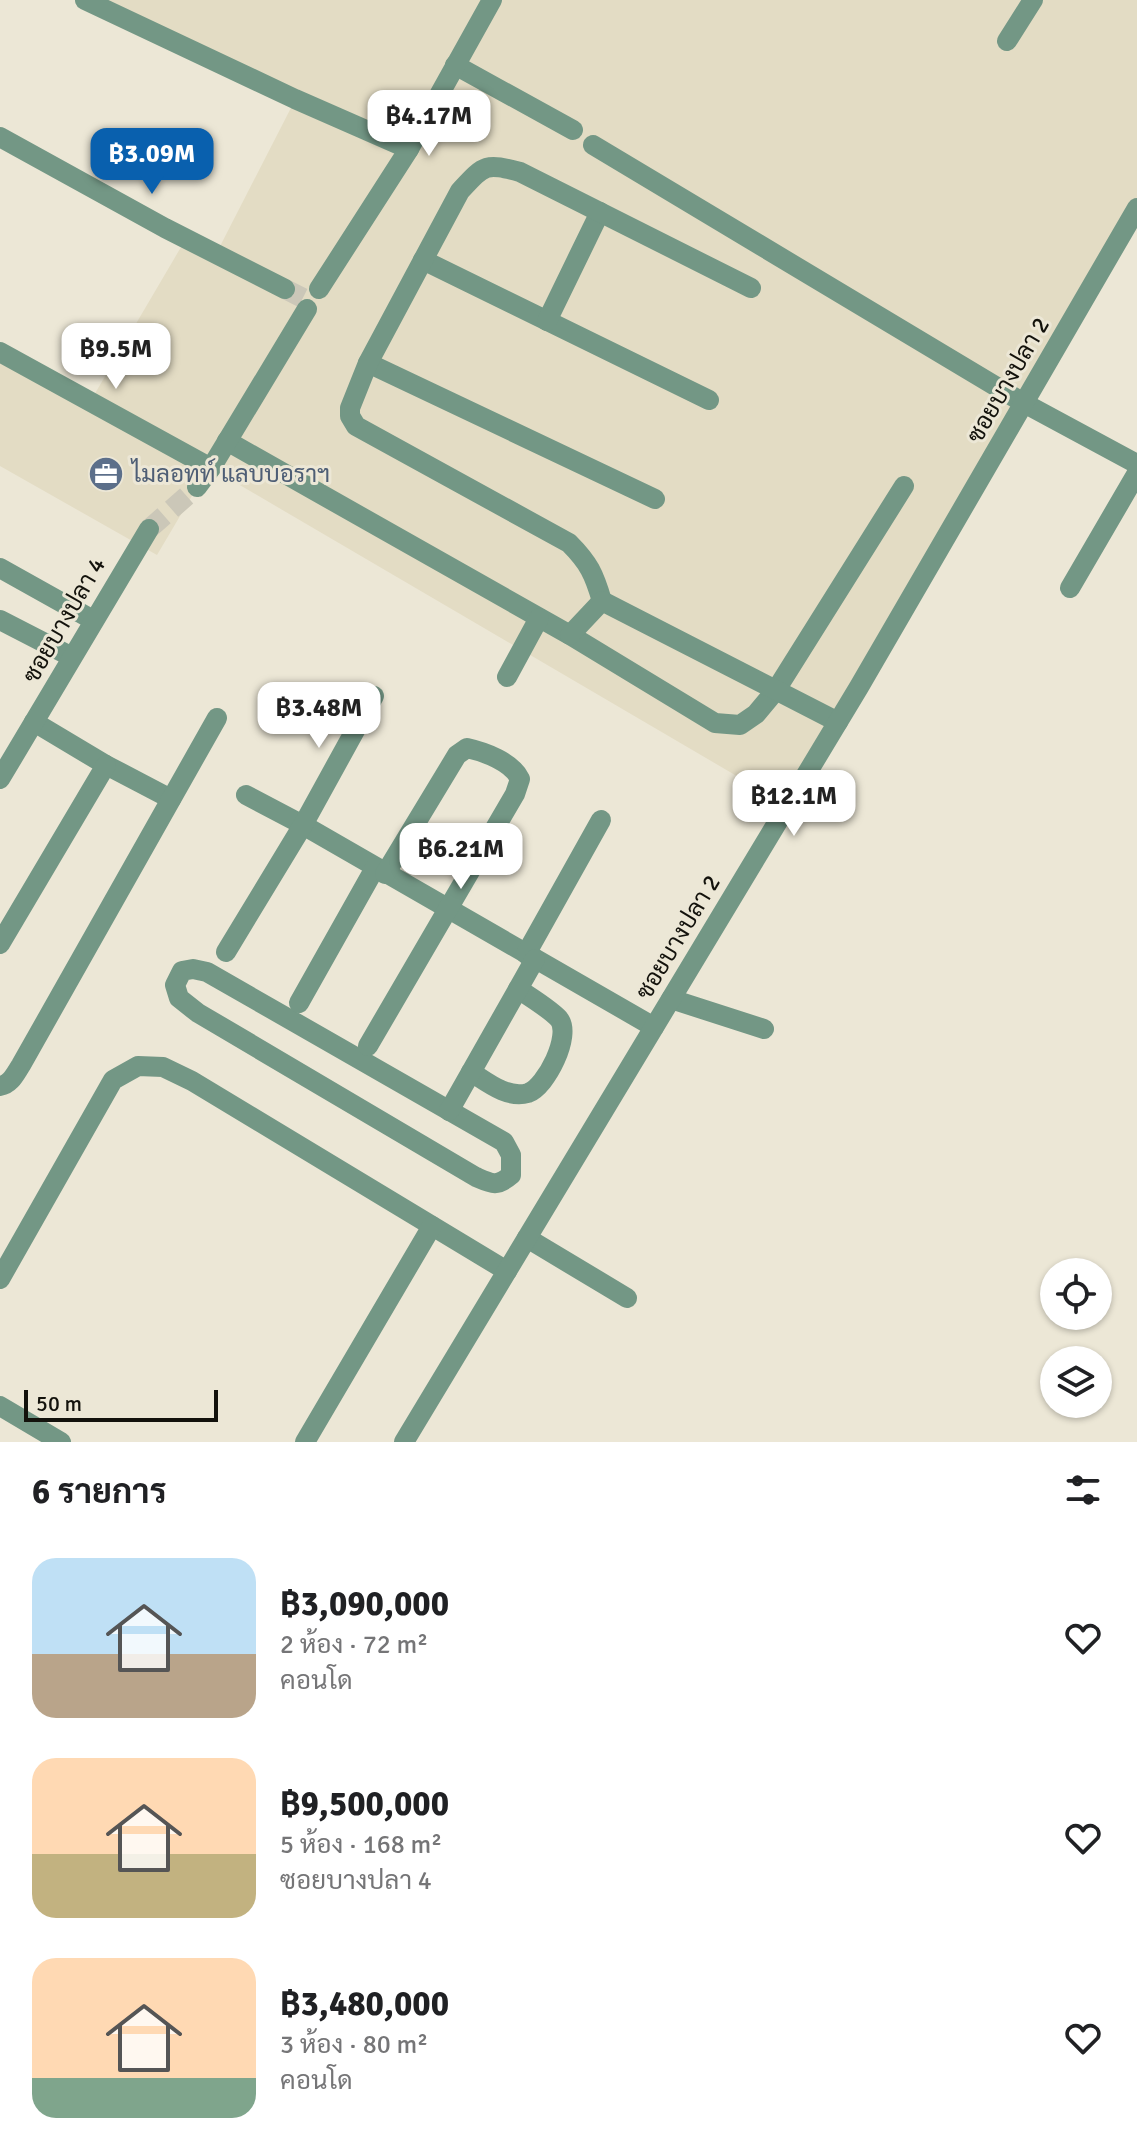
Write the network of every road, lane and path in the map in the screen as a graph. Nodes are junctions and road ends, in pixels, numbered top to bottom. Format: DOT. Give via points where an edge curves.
graph roads {
  1 [pos="85,0"];
  2 [pos="492,0"];
  3 [pos="1033,0"];
  4 [pos="1007,41"];
  5 [pos="455,65"];
  6 [pos="573,130"];
  7 [pos="0,137"];
  8 [pos="593,145"];
  9 [pos="409,149"];
  10 [pos="1137,208"];
  11 [pos="600,212"];
  12 [pos="423,260"];
  13 [pos="751,288"];
  14 [pos="285,289"];
  15 [pos="319,289"];
  16 [pos="307,309"];
  17 [pos="547,321"];
  18 [pos="0,352"];
  19 [pos="368,363"];
  20 [pos="709,400"];
  21 [pos="1025,403"];
  22 [pos="227,441"];
  23 [pos="1137,464"];
  24 [pos="211,468"];
  25 [pos="1137,473"];
  26 [pos="904,486"];
  27 [pos="197,487"];
  28 [pos="655,499"];
  29 [pos="149,529"];
  30 [pos="0,568"];
  31 [pos="1070,588"];
  32 [pos="602,601"];
  33 [pos="539,618"];
  34 [pos="0,620"];
  35 [pos="93,620"];
  36 [pos="570,635"];
  37 [pos="72,657"];
  38 [pos="507,677"];
  39 [pos="776,690"];
  40 [pos="374,696"];
  41 [pos="217,718"];
  42 [pos="34,722"];
  43 [pos="838,722"];
  44 [pos="106,765"];
  45 [pos="0,779"];
  46 [pos="246,795"];
  47 [pos="171,799"];
  48 [pos="601,820"];
  49 [pos="303,825"];
  50 [pos="380,871"];
  51 [pos="448,909"];
  52 [pos="0,944"];
  53 [pos="226,952"];
  54 [pos="530,957"];
  55 [pos="518,989"];
  56 [pos="671,999"];
  57 [pos="299,1003"];
  58 [pos="654,1027"];
  59 [pos="764,1029"];
  60 [pos="368,1046"];
  61 [pos="471,1072"];
  62 [pos="0,1086"];
  63 [pos="449,1111"];
  64 [pos="432,1226"];
  65 [pos="527,1238"];
  66 [pos="507,1271"];
  67 [pos="0,1279"];
  68 [pos="627,1298"];
  69 [pos="0,1406"];
  70 [pos="61,1442"];
  71 [pos="305,1442"];
  72 [pos="404,1442"];
  1 -- 9 [label="street"];
  2 -- 5 [label="street"];
  3 -- 4 [label="street"];
  5 -- 6 [label="street"];
  5 -- 9 [label="street"];
  7 -- 14 [label="street"];
  8 -- 21 [label="street"];
  9 -- 15 [label="street"];
  10 -- 21 [label="street, ซอยบางปลา 2"];
  11 -- 12 [label="street" via="520,172 497,166 480,170 460,191"];
  11 -- 13 [label="street"];
  11 -- 17 [label="street"];
  12 -- 17 [label="street"];
  12 -- 19 [label="street"];
  16 -- 22 [label="street"];
  17 -- 20 [label="street"];
  18 -- 24 [label="street"];
  19 -- 28 [label="street"];
  19 -- 32 [label="street" via="350,408 356,426 569,543 586,560"];
  21 -- 23 [label="street"];
  21 -- 43 [label="street, ซอยบางปลา 2"];
  22 -- 24 [label="street"];
  22 -- 33 [label="street"];
  24 -- 27 [label="street"];
  25 -- 31 [label="street"];
  26 -- 39 [label="street"];
  29 -- 35 [label="street, ซอยบางปลา 4"];
  30 -- 35 [label="street"];
  32 -- 36 [label="street"];
  32 -- 39 [label="street"];
  33 -- 36 [label="street"];
  33 -- 38 [label="street"];
  34 -- 37 [label="street"];
  35 -- 37 [label="street, ซอยบางปลา 4"];
  36 -- 39 [label="street" via="715,723 740,725"];
  37 -- 42 [label="street, ซอยบางปลา 4"];
  39 -- 43 [label="street"];
  40 -- 49 [label="street"];
  41 -- 47 [label="street"];
  42 -- 44 [label="street"];
  42 -- 45 [label="street, ซอยบางปลา 4"];
  43 -- 56 [label="street, ซอยบางปลา 2"];
  44 -- 47 [label="street"];
  44 -- 52 [label="street"];
  46 -- 49 [label="street"];
  47 -- 62 [label="street" via="21,1065"];
  48 -- 54 [label="street"];
  49 -- 50 [label="street"];
  49 -- 53 [label="street"];
  50 -- 51 [label="street"];
  50 -- 51 [label="street" via="457,755 467,748 515,770 520,779 515,794"];
  50 -- 57 [label="street"];
  51 -- 54 [label="street"];
  51 -- 60 [label="street"];
  54 -- 55 [label="street"];
  54 -- 58 [label="street"];
  55 -- 61 [label="street"];
  55 -- 61 [label="street" via="559,1019 564,1030 542,1083 529,1093 513,1094"];
  56 -- 58 [label="street, ซอยบางปลา 2"];
  56 -- 59 [label="street"];
  58 -- 65 [label="street, ซอยบางปลา 2"];
  61 -- 63 [label="street"];
  63 -- 63 [label="street" via="207,972 182,971 175,985 179,998 198,1013 476,1177 491,1183 511,1175 511,1155 504,1142"];
  64 -- 66 [label="street"];
  64 -- 67 [label="street" via="192,1081 163,1067 138,1066 113,1080"];
  64 -- 71 [label="street"];
  65 -- 66 [label="street, ซอยบางปลา 2"];
  65 -- 68 [label="street"];
  66 -- 72 [label="street, ซอยบางปลา 2"];
  69 -- 70 [label="street"];
}
